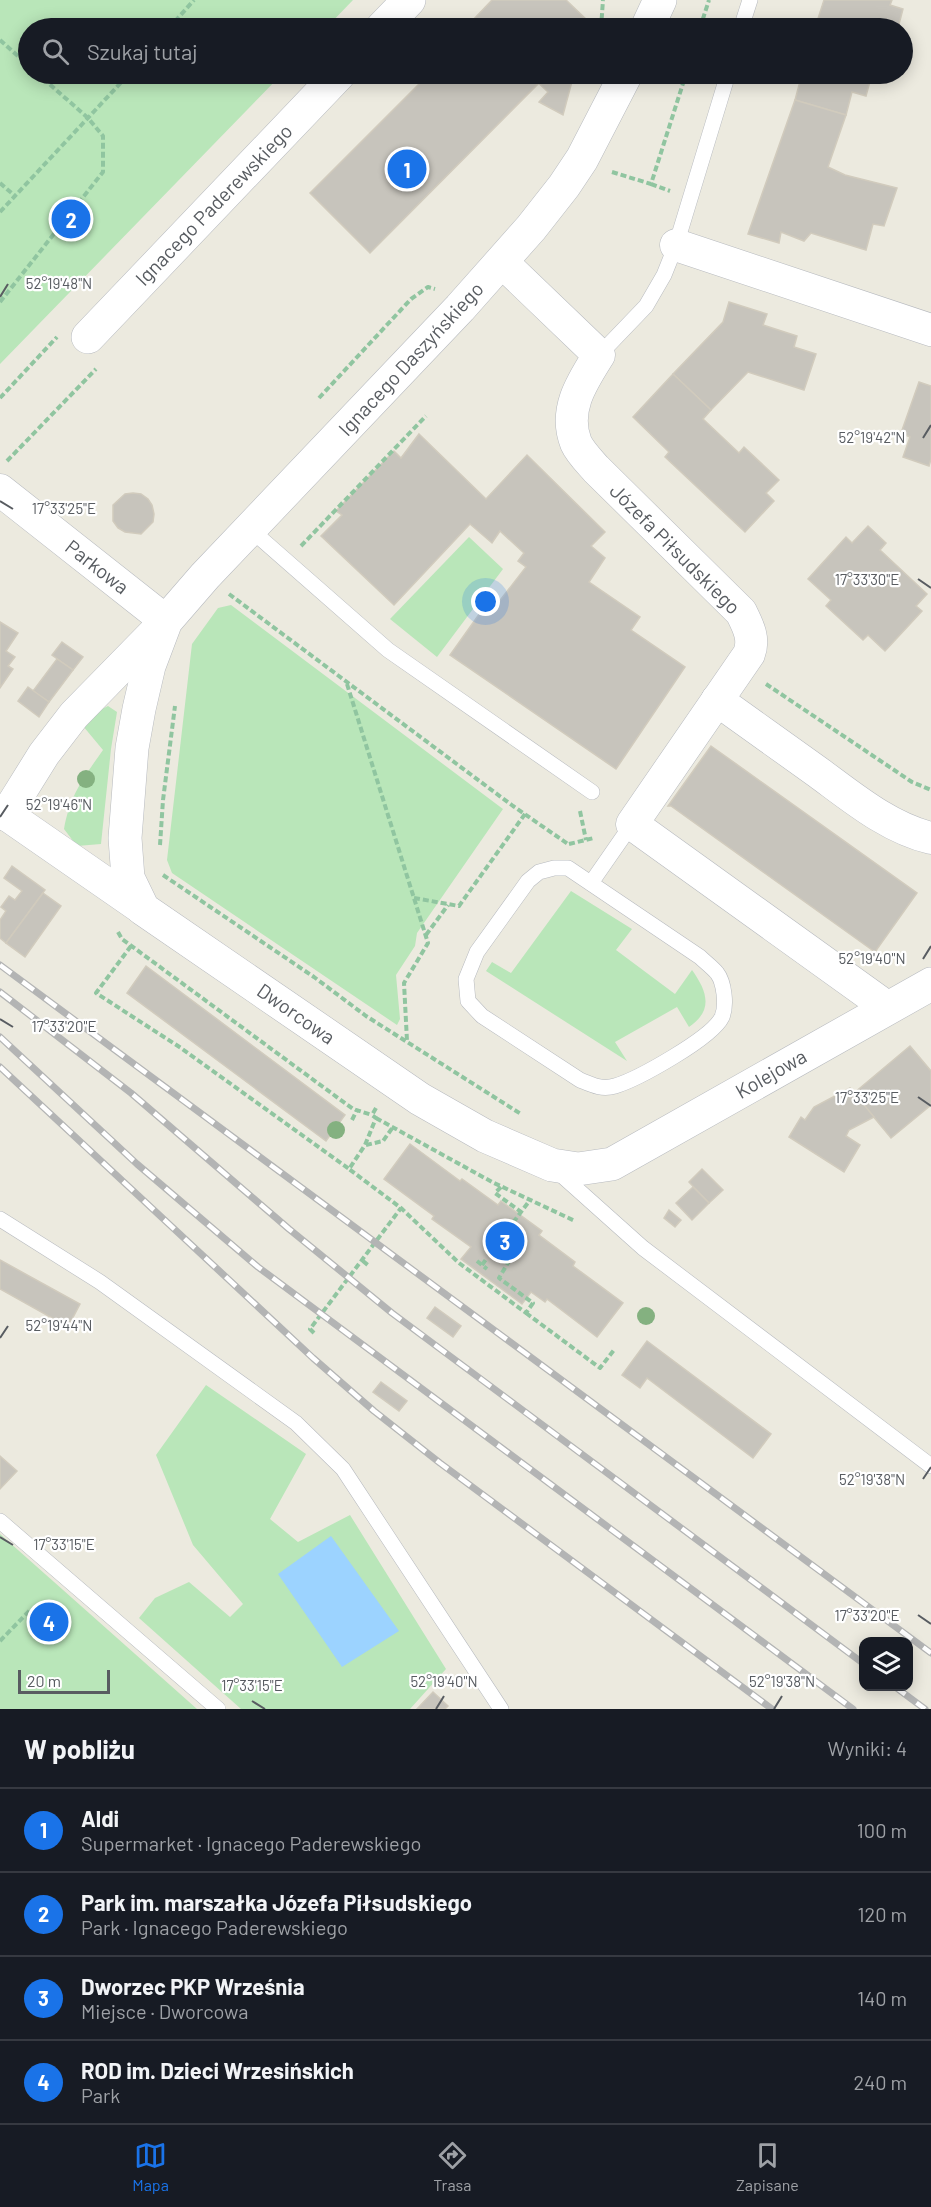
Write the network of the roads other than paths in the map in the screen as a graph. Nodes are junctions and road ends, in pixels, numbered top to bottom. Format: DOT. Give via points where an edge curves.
graph roads {
  1 [pos="409,0"];
  2 [pos="660,0"];
  3 [pos="750,0"];
  4 [pos="392,18"];
  5 [pos="652,18"];
  6 [pos="744,18"];
  7 [pos="330,84"];
  8 [pos="621,84"];
  9 [pos="725,84"];
  10 [pos="676,245"];
  11 [pos="502,262"];
  12 [pos="931,330"];
  13 [pos="84,344"];
  14 [pos="599,355"];
  15 [pos="0,490"];
  16 [pos="249,529"];
  17 [pos="166,621"];
  18 [pos="717,700"];
  19 [pos="592,792"];
  20 [pos="3,813"];
  21 [pos="632,824"];
  22 [pos="931,838"];
  23 [pos="591,883"];
  24 [pos="143,909"];
  25 [pos="931,984"];
  26 [pos="888,1008"];
  27 [pos="612,1164"];
  28 [pos="552,1166"];
  29 [pos="0,1219"];
  30 [pos="931,1466"];
  31 [pos="0,1521"];
  32 [pos="218,1709"];
  33 [pos="501,1709"];
  1 -- 4 [label="street"];
  2 -- 5 [label="street"];
  3 -- 6 [label="lane"];
  7 -- 13 [label="street, Ignacego Paderewskiego"];
  8 -- 11 [label="street, Ignacego Daszyńskiego" via="570,177"];
  9 -- 10 [label="lane"];
  10 -- 12 [label="street"];
  10 -- 14 [label="lane" via="646,306"];
  11 -- 14 [label="street"];
  11 -- 16 [label="street, Ignacego Daszyńskiego"];
  14 -- 18 [label="street, Józefa Piłsudskiego" via="578,389 571,423 577,445 596,470 741,612 749,628 753,645"];
  15 -- 17 [label="street, Parkowa"];
  16 -- 17 [label="street, Ignacego Daszyńskiego"];
  16 -- 19 [label="lane" via="388,650"];
  17 -- 20 [label="street, Ignacego Daszyńskiego" via="74,715"];
  17 -- 24 [label="street, Ignacego Daszyńskiego" via="149,666 139,709 124,838 128,878"];
  18 -- 21 [label="street, Józefa Piłsudskiego"];
  18 -- 22 [label="street" via="888,821"];
  20 -- 24 [label="street, Dworcowa"];
  21 -- 23 [label="lane"];
  21 -- 26 [label="street"];
  23 -- 23 [label="lane" via="568,868 539,872 528,881 477,952 466,979 468,1001 482,1016 580,1080 596,1087 614,1087 702,1039 722,1017 724,996 718,974 700,957"];
  24 -- 28 [label="street, Dworcowa" via="420,1099 485,1136"];
  25 -- 26 [label="street, Kolejowa"];
  26 -- 27 [label="street, Kolejowa"];
  27 -- 28 [label="street, Dworcowa" via="578,1169"];
  28 -- 30 [label="lane" via="643,1248"];
  29 -- 33 [label="lane" via="100,1282 296,1423 343,1469"];
  31 -- 32 [label="lane"];
}
